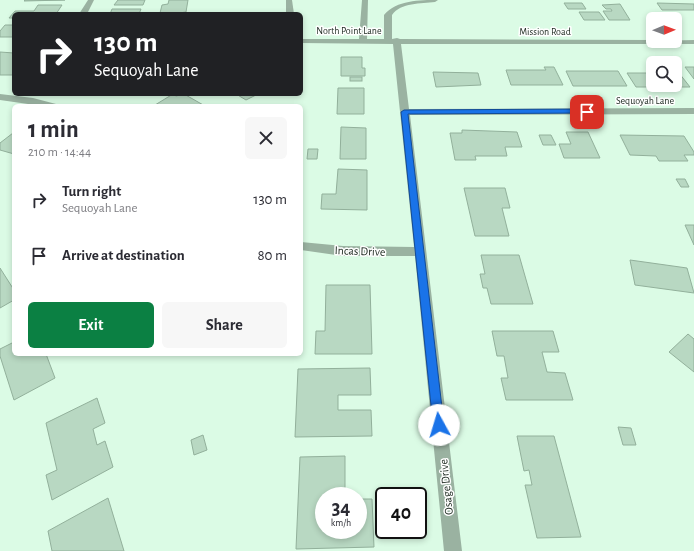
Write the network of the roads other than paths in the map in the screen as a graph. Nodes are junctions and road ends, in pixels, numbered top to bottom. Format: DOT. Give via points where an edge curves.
graph roads {
  1 [pos="91,0"];
  2 [pos="289,0"];
  3 [pos="366,0"];
  4 [pos="435,0"];
  5 [pos="84,12"];
  6 [pos="290,12"];
  7 [pos="303,40"];
  8 [pos="363,40"];
  9 [pos="392,40"];
  10 [pos="694,42"];
  11 [pos="0,97"];
  12 [pos="45,104"];
  13 [pos="694,111"];
  14 [pos="404,112"];
  15 [pos="303,246"];
  16 [pos="419,252"];
  17 [pos="453,551"];
  1 -- 5 [label="street"];
  2 -- 6 [label="street"];
  3 -- 8 [label="street"];
  4 -- 9 [label="street, Osage Drive" via="404,5 390,12 388,15"];
  7 -- 8 [label="street, North Point Lane"];
  8 -- 9 [label="street, North Point Lane"];
  9 -- 10 [label="street, Mission Road"];
  9 -- 14 [label="street, Osage Drive"];
  11 -- 12 [label="street"];
  13 -- 14 [label="street, Sequoyah Lane"];
  14 -- 16 [label="street, Osage Drive"];
  15 -- 16 [label="street, Incas Drive" via="343,251"];
  16 -- 17 [label="street, Osage Drive"];
}
